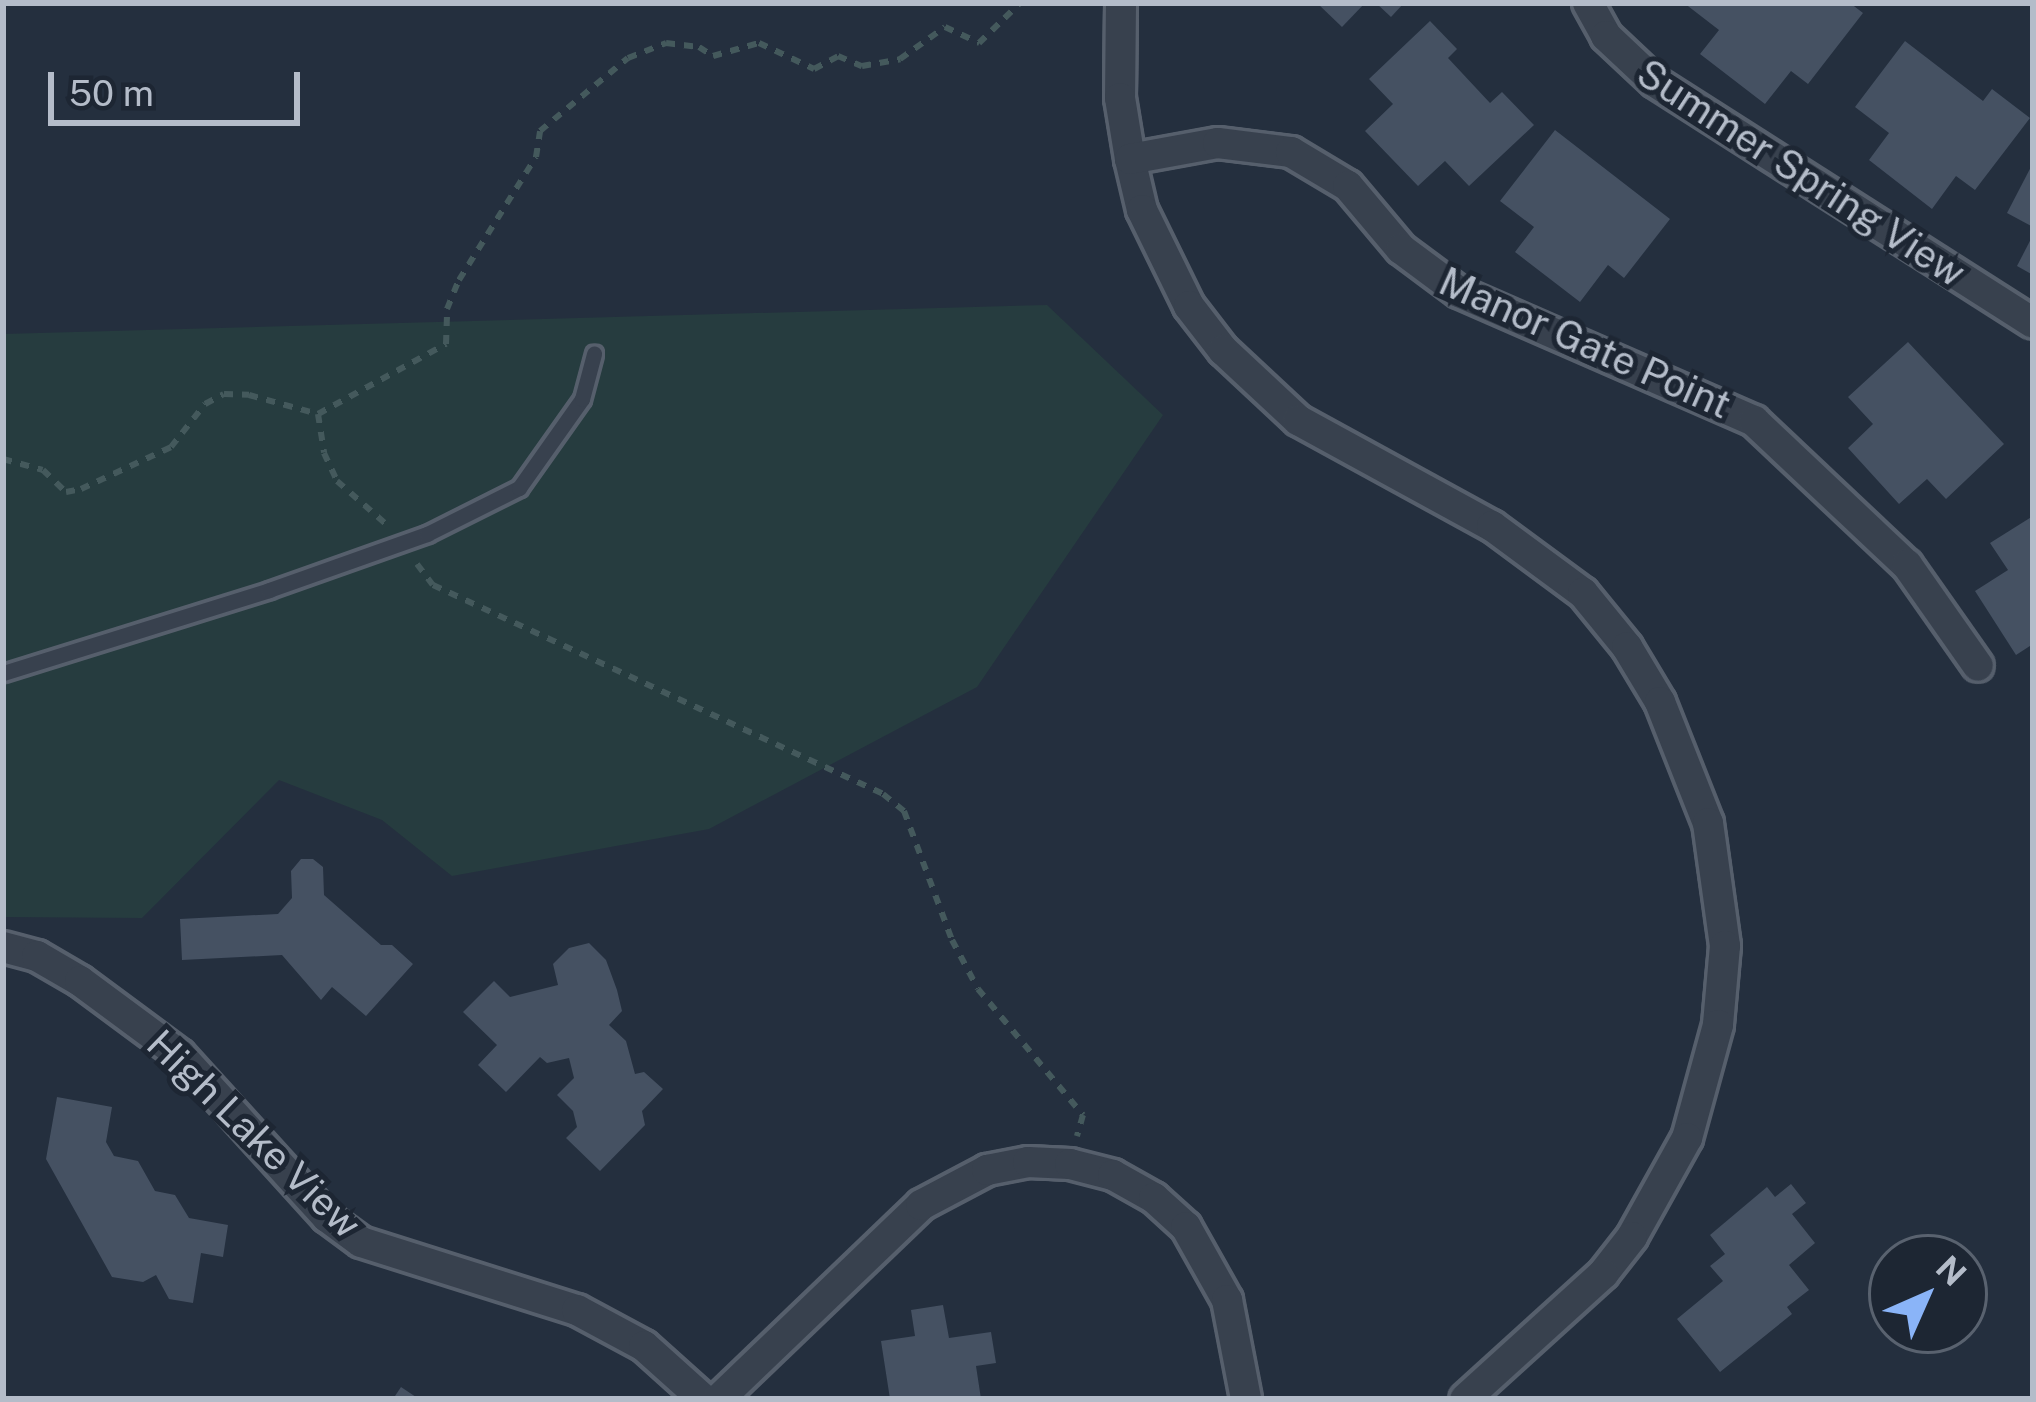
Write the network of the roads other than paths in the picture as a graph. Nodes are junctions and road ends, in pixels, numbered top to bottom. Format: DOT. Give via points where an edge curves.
graph roads {
  1 [pos="1121,3"];
  2 [pos="1588,3"];
  3 [pos="1130,159"];
  4 [pos="2033,323"];
  5 [pos="594,354"];
  6 [pos="1978,666"];
  7 [pos="3,673"];
  8 [pos="3,946"];
  9 [pos="704,1399"];
  10 [pos="718,1399"];
  11 [pos="1246,1399"];
  12 [pos="1465,1399"];
  1 -- 3 [label="street" via="1120,98"];
  2 -- 4 [label="street, Summer Spring View" via="1606,36 1655,82"];
  3 -- 6 [label="street, Manor Gate Point" via="1218,142 1291,152 1348,186 1401,249 1459,292 1754,421 1907,565"];
  3 -- 12 [label="street" via="1142,210 1189,306 1261,389 1344,449 1492,526 1583,593 1660,702 1708,823 1725,946 1718,1025 1687,1138 1603,1274"];
  5 -- 7 [label="lane" via="582,399 519,488 402,543"];
  8 -- 9 [label="street, High Lake View" via="80,981 180,1055 327,1217 361,1242 577,1310 644,1346"];
  10 -- 11 [label="street" via="934,1196 987,1170 1028,1162 1113,1175 1186,1227 1227,1300"];
}
